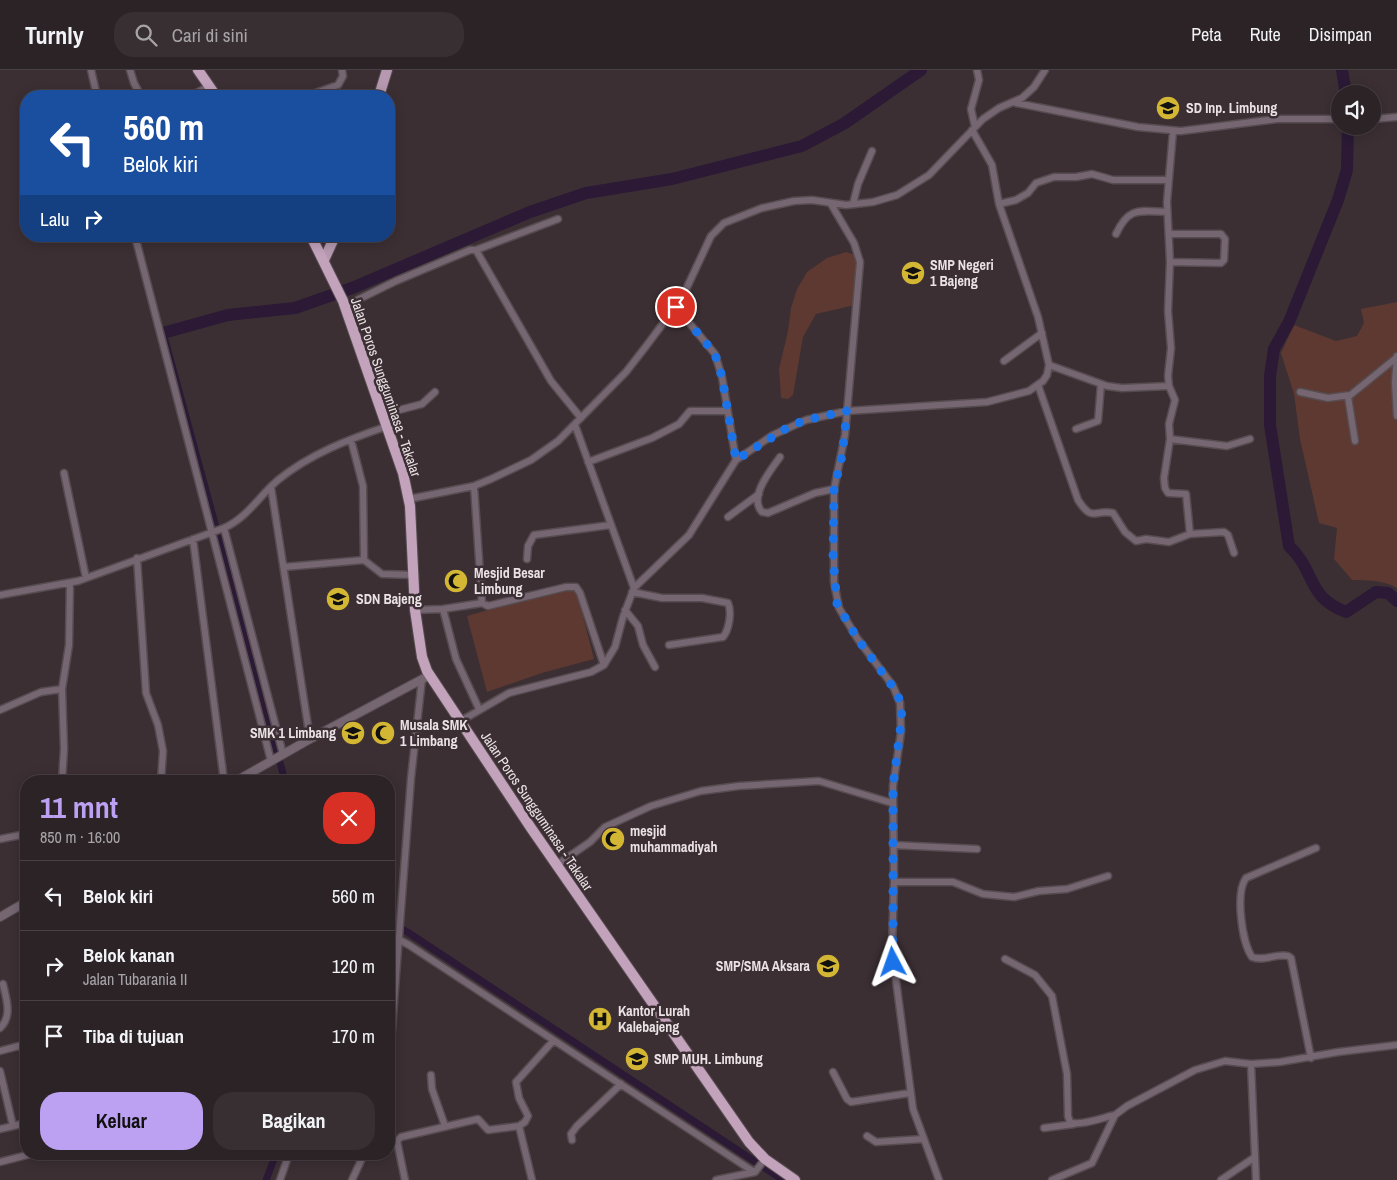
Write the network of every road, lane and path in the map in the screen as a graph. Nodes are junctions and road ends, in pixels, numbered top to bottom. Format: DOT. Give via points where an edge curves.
graph roads {
  1 [pos="90,70"];
  2 [pos="130,70"];
  3 [pos="198,70"];
  4 [pos="342,70"];
  5 [pos="387,70"];
  6 [pos="977,70"];
  7 [pos="1045,70"];
  8 [pos="210,86"];
  9 [pos="95,90"];
  10 [pos="138,90"];
  11 [pos="202,90"];
  12 [pos="212,90"];
  13 [pos="324,90"];
  14 [pos="381,90"];
  15 [pos="1016,102"];
  16 [pos="1397,117"];
  17 [pos="1381,118"];
  18 [pos="1331,119"];
  19 [pos="974,128"];
  20 [pos="1173,131"];
  21 [pos="872,151"];
  22 [pos="1168,180"];
  23 [pos="831,204"];
  24 [pos="853,204"];
  25 [pos="999,204"];
  26 [pos="1168,212"];
  27 [pos="558,219"];
  28 [pos="1116,234"];
  29 [pos="1169,234"];
  30 [pos="137,242"];
  31 [pos="314,242"];
  32 [pos="332,242"];
  33 [pos="476,250"];
  34 [pos="324,260"];
  35 [pos="1170,262"];
  36 [pos="342,299"];
  37 [pos="676,307"];
  38 [pos="1042,334"];
  39 [pos="1396,357"];
  40 [pos="1004,361"];
  41 [pos="1048,365"];
  42 [pos="1101,384"];
  43 [pos="1038,385"];
  44 [pos="1169,386"];
  45 [pos="435,392"];
  46 [pos="1300,392"];
  47 [pos="1350,395"];
  48 [pos="726,411"];
  49 [pos="847,411"];
  50 [pos="384,414"];
  51 [pos="1397,416"];
  52 [pos="581,418"];
  53 [pos="575,425"];
  54 [pos="388,426"];
  55 [pos="1076,429"];
  56 [pos="1170,439"];
  57 [pos="351,440"];
  58 [pos="1250,440"];
  59 [pos="1355,441"];
  60 [pos="780,457"];
  61 [pos="736,460"];
  62 [pos="588,462"];
  63 [pos="64,473"];
  64 [pos="474,486"];
  65 [pos="271,487"];
  66 [pos="834,489"];
  67 [pos="759,494"];
  68 [pos="409,499"];
  69 [pos="728,517"];
  70 [pos="611,525"];
  71 [pos="223,528"];
  72 [pos="213,532"];
  73 [pos="1190,534"];
  74 [pos="193,539"];
  75 [pos="1234,553"];
  76 [pos="137,558"];
  77 [pos="527,559"];
  78 [pos="364,560"];
  79 [pos="284,567"];
  80 [pos="415,575"];
  81 [pos="86,578"];
  82 [pos="70,583"];
  83 [pos="633,590"];
  84 [pos="0,595"];
  85 [pos="482,603"];
  86 [pos="444,609"];
  87 [pos="416,610"];
  88 [pos="625,610"];
  89 [pos="669,645"];
  90 [pos="604,665"];
  91 [pos="655,667"];
  92 [pos="426,677"];
  93 [pos="62,690"];
  94 [pos="479,709"];
  95 [pos="0,710"];
  96 [pos="459,722"];
  97 [pos="310,739"];
  98 [pos="282,754"];
  99 [pos="272,760"];
  100 [pos="62,775"];
  101 [pos="161,775"];
  102 [pos="223,775"];
  103 [pos="246,775"];
  104 [pos="892,803"];
  105 [pos="20,835"];
  106 [pos="0,838"];
  107 [pos="893,846"];
  108 [pos="1316,848"];
  109 [pos="977,849"];
  110 [pos="558,864"];
  111 [pos="1108,876"];
  112 [pos="894,882"];
  113 [pos="20,905"];
  114 [pos="0,917"];
  115 [pos="398,937"];
  116 [pos="395,939"];
  117 [pos="1005,959"];
  118 [pos="3,984"];
  119 [pos="395,1000"];
  120 [pos="0,1028"];
  121 [pos="553,1041"];
  122 [pos="20,1046"];
  123 [pos="1397,1046"];
  124 [pos="0,1051"];
  125 [pos="1311,1058"];
  126 [pos="1251,1064"];
  127 [pos="0,1072"];
  128 [pos="833,1072"];
  129 [pos="431,1075"];
  130 [pos="621,1084"];
  131 [pos="910,1092"];
  132 [pos="1115,1115"];
  133 [pos="20,1124"];
  134 [pos="1074,1124"];
  135 [pos="13,1126"];
  136 [pos="445,1126"];
  137 [pos="519,1126"];
  138 [pos="1044,1128"];
  139 [pos="0,1129"];
  140 [pos="866,1136"];
  141 [pos="923,1139"];
  142 [pos="572,1140"];
  143 [pos="20,1157"];
  144 [pos="1255,1157"];
  145 [pos="287,1160"];
  146 [pos="361,1160"];
  147 [pos="0,1162"];
  148 [pos="762,1162"];
  149 [pos="754,1172"];
  150 [pos="280,1180"];
  151 [pos="352,1180"];
  152 [pos="405,1180"];
  153 [pos="532,1180"];
  154 [pos="716,1180"];
  155 [pos="795,1180"];
  156 [pos="938,1180"];
  157 [pos="1052,1180"];
  158 [pos="1221,1180"];
  159 [pos="1256,1180"];
  1 -- 9 [label="street"];
  2 -- 10 [label="street"];
  3 -- 8 [label="highway"];
  4 -- 13 [label="street" via="343,76 338,85"];
  5 -- 14 [label="main road"];
  6 -- 19 [label="street" via="979,80 971,109"];
  7 -- 15 [label="street" via="1034,87"];
  8 -- 11 [label="street"];
  8 -- 12 [label="highway"];
  15 -- 19 [label="street" via="999,108"];
  15 -- 20 [label="street" via="1034,108"];
  16 -- 17 [label="street"];
  18 -- 20 [label="street" via="1292,118"];
  19 -- 24 [label="street" via="929,175 905,191 881,200"];
  19 -- 25 [label="street" via="992,165"];
  20 -- 22 [label="street"];
  21 -- 24 [label="street"];
  22 -- 25 [label="street" via="1113,180 1092,174 1054,177 1036,183 1016,200"];
  22 -- 26 [label="street"];
  23 -- 24 [label="street"];
  23 -- 37 [label="street" via="812,200 784,203 724,223 712,236"];
  23 -- 49 [label="street" via="854,243 860,262"];
  25 -- 38 [label="street"];
  26 -- 28 [label="street" via="1131,212"];
  26 -- 29 [label="street"];
  27 -- 33 [label="street"];
  29 -- 35 [label="street"];
  29 -- 35 [label="street" via="1221,234 1225,239 1221,263"];
  30 -- 72 [label="street"];
  31 -- 34 [label="highway, Jalan Poros Sungguminasa - Takalar"];
  32 -- 34 [label="main road"];
  33 -- 36 [label="street"];
  33 -- 52 [label="street" via="550,381"];
  34 -- 36 [label="highway, Jalan Poros Sungguminasa - Takalar"];
  35 -- 44 [label="street"];
  36 -- 50 [label="highway, Jalan Poros Sungguminasa - Takalar"];
  37 -- 48 [label="street" via="715,354 722,377"];
  37 -- 52 [label="street" via="631,365"];
  38 -- 40 [label="street"];
  38 -- 41 [label="street"];
  39 -- 47 [label="street"];
  39 -- 51 [label="street"];
  41 -- 42 [label="street"];
  41 -- 43 [label="street" via="1047,375"];
  42 -- 44 [label="street" via="1122,388"];
  42 -- 55 [label="street" via="1098,421"];
  43 -- 49 [label="street" via="1029,391 987,402"];
  43 -- 73 [label="street" via="1078,500 1085,510 1093,515 1113,513 1124,532 1136,541 1169,542"];
  44 -- 56 [label="street" via="1175,400 1169,424"];
  45 -- 50 [label="street" via="422,404"];
  46 -- 47 [label="street" via="1328,398"];
  47 -- 59 [label="street" via="1348,403"];
  48 -- 61 [label="street"];
  48 -- 62 [label="street" via="690,411 679,424 652,438"];
  49 -- 61 [label="street" via="790,426"];
  49 -- 66 [label="street"];
  50 -- 54 [label="highway, Jalan Poros Sungguminasa - Takalar"];
  52 -- 53 [label="street"];
  53 -- 62 [label="street"];
  53 -- 64 [label="street" via="531,460"];
  54 -- 57 [label="street"];
  54 -- 68 [label="highway, Jalan Poros Sungguminasa - Takalar"];
  56 -- 58 [label="street" via="1227,446"];
  56 -- 73 [label="street" via="1165,488 1168,493 1186,494"];
  57 -- 65 [label="street" via="316,455"];
  57 -- 78 [label="street" via="363,486"];
  60 -- 67 [label="street"];
  61 -- 83 [label="street" via="689,535"];
  62 -- 70 [label="street"];
  63 -- 81 [label="street"];
  64 -- 68 [label="street"];
  64 -- 85 [label="street"];
  65 -- 71 [label="street" via="241,518"];
  65 -- 79 [label="street"];
  66 -- 67 [label="street" via="815,493 766,514 758,508"];
  66 -- 104 [label="street" via="833,557 837,604 857,638 893,686 900,704 901,732"];
  67 -- 69 [label="street"];
  68 -- 80 [label="highway, Jalan Poros Sungguminasa - Takalar"];
  70 -- 77 [label="street" via="534,535 528,546"];
  70 -- 83 [label="street"];
  71 -- 72 [label="street"];
  71 -- 98 [label="street"];
  72 -- 74 [label="street"];
  72 -- 99 [label="street"];
  73 -- 75 [label="street" via="1224,532"];
  74 -- 76 [label="street"];
  74 -- 102 [label="street"];
  76 -- 81 [label="street"];
  76 -- 101 [label="street" via="146,693 163,751"];
  78 -- 79 [label="street"];
  78 -- 80 [label="street" via="382,574"];
  79 -- 97 [label="street"];
  80 -- 87 [label="highway, Jalan Poros Sungguminasa - Takalar"];
  81 -- 82 [label="street"];
  82 -- 84 [label="street"];
  82 -- 93 [label="street" via="69,645"];
  83 -- 88 [label="street"];
  83 -- 89 [label="street" via="662,598 702,598 728,603 730,613 723,637"];
  85 -- 86 [label="street"];
  85 -- 90 [label="street" via="488,606 576,587"];
  86 -- 87 [label="street"];
  86 -- 94 [label="street" via="456,659"];
  87 -- 92 [label="highway, Jalan Poros Sungguminasa - Takalar"];
  88 -- 90 [label="street" via="615,647"];
  88 -- 91 [label="street" via="638,626 643,645"];
  90 -- 94 [label="street" via="591,672 509,693"];
  92 -- 96 [label="highway, Jalan Poros Sungguminasa - Takalar"];
  92 -- 97 [label="street"];
  92 -- 115 [label="street" via="415,723"];
  93 -- 95 [label="street" via="42,692"];
  93 -- 100 [label="street"];
  94 -- 96 [label="street"];
  96 -- 110 [label="highway, Jalan Poros Sungguminasa - Takalar"];
  97 -- 98 [label="street"];
  98 -- 99 [label="street"];
  99 -- 103 [label="street"];
  104 -- 107 [label="street"];
  104 -- 110 [label="street" via="820,781 748,785 701,792 660,803 605,827 590,842"];
  105 -- 106 [label="street"];
  107 -- 109 [label="street"];
  107 -- 112 [label="street"];
  108 -- 125 [label="street" via="1246,878 1239,902 1252,957 1260,959 1282,954 1291,958"];
  110 -- 148 [label="highway, Jalan Poros Sungguminasa - Takalar"];
  111 -- 112 [label="street" via="1067,889 1014,897 983,894 953,882"];
  112 -- 131 [label="street" via="892,950"];
  113 -- 114 [label="street"];
  115 -- 116 [label="street"];
  115 -- 119 [label="street"];
  115 -- 121 [label="street"];
  117 -- 134 [label="street" via="1035,975 1052,996 1067,1074 1068,1116"];
  118 -- 120 [label="street" via="8,1010"];
  121 -- 130 [label="street"];
  121 -- 137 [label="street" via="516,1082 528,1116"];
  122 -- 124 [label="street"];
  123 -- 125 [label="street"];
  125 -- 126 [label="street"];
  126 -- 132 [label="street" via="1225,1061 1195,1070"];
  126 -- 144 [label="street"];
  127 -- 135 [label="street"];
  128 -- 131 [label="street" via="851,1102"];
  129 -- 136 [label="street" via="432,1089"];
  130 -- 142 [label="street" via="577,1126 571,1134"];
  130 -- 149 [label="street"];
  131 -- 141 [label="street"];
  132 -- 134 [label="street"];
  132 -- 157 [label="street" via="1092,1164"];
  133 -- 135 [label="street"];
  134 -- 138 [label="street"];
  135 -- 139 [label="street"];
  136 -- 137 [label="street" via="478,1119 488,1130"];
  136 -- 152 [label="street" via="398,1139"];
  137 -- 153 [label="street"];
  140 -- 141 [label="street" via="876,1142"];
  141 -- 156 [label="street"];
  143 -- 147 [label="street"];
  144 -- 158 [label="street"];
  144 -- 159 [label="street"];
  145 -- 150 [label="street"];
  146 -- 151 [label="street"];
  148 -- 149 [label="street"];
  148 -- 155 [label="highway, Jalan Poros Sungguminasa - Takalar"];
  149 -- 154 [label="street"];
}
